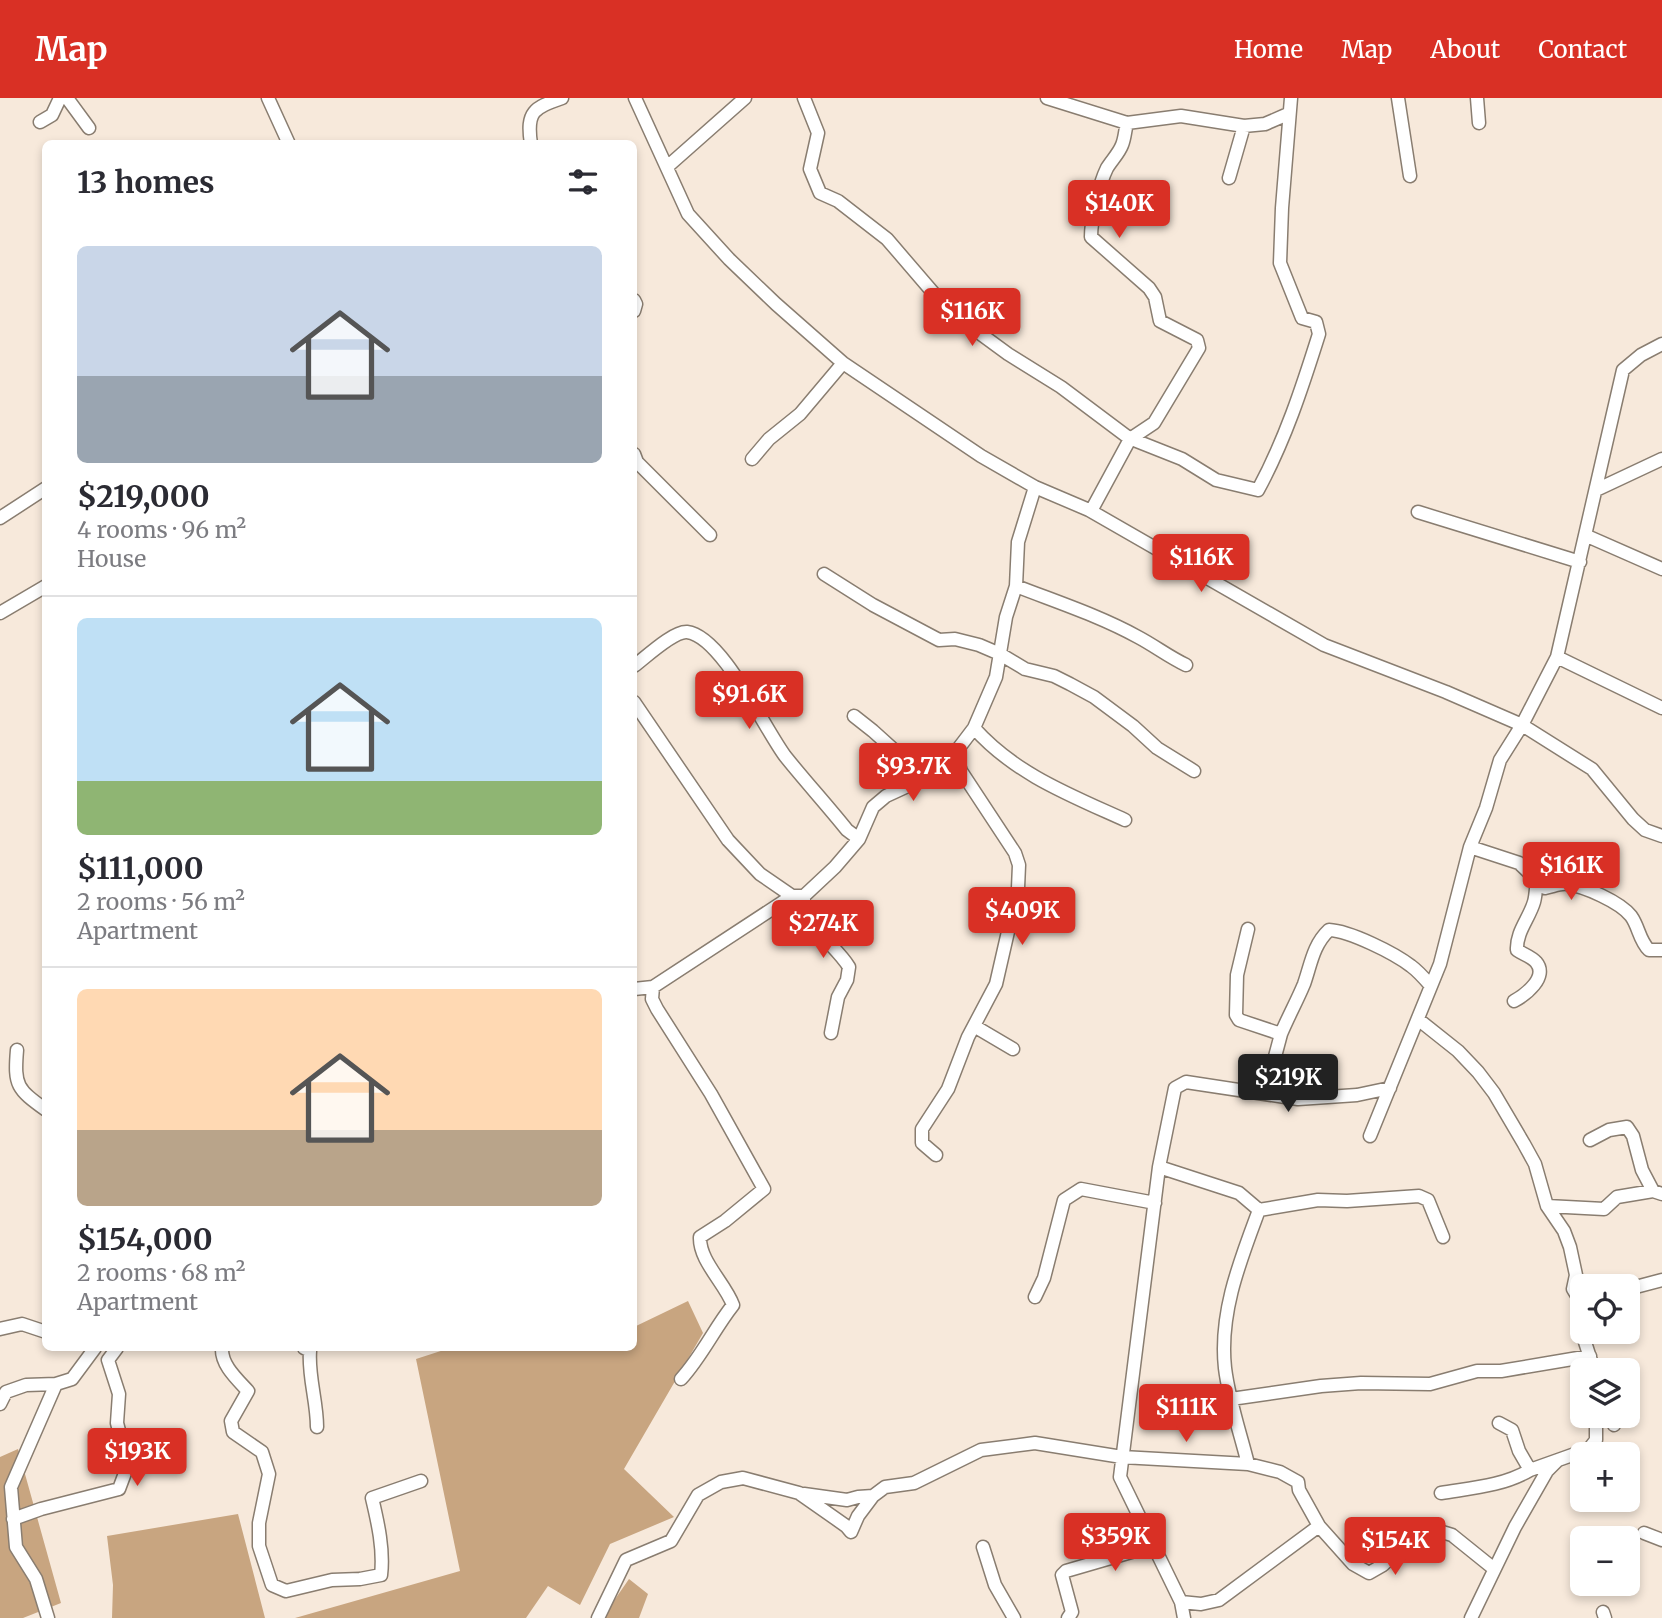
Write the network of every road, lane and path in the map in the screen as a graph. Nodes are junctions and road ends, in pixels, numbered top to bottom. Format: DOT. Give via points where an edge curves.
graph roads {
  1 [pos="60,98"];
  2 [pos="67,98"];
  3 [pos="268,98"];
  4 [pos="562,98"];
  5 [pos="635,98"];
  6 [pos="745,98"];
  7 [pos="804,98"];
  8 [pos="1047,98"];
  9 [pos="1291,98"];
  10 [pos="1398,98"];
  11 [pos="1477,98"];
  12 [pos="1288,114"];
  13 [pos="40,122"];
  14 [pos="1479,122"];
  15 [pos="1127,123"];
  16 [pos="1244,126"];
  17 [pos="89,128"];
  18 [pos="287,140"];
  19 [pos="531,140"];
  20 [pos="667,167"];
  21 [pos="1410,176"];
  22 [pos="1229,178"];
  23 [pos="1662,344"];
  24 [pos="844,363"];
  25 [pos="1130,438"];
  26 [pos="752,459"];
  27 [pos="1662,459"];
  28 [pos="637,462"];
  29 [pos="1035,487"];
  30 [pos="1596,490"];
  31 [pos="42,491"];
  32 [pos="1091,511"];
  33 [pos="1418,512"];
  34 [pos="0,518"];
  35 [pos="710,536"];
  36 [pos="1587,536"];
  37 [pos="1580,562"];
  38 [pos="1662,569"];
  39 [pos="824,574"];
  40 [pos="1016,586"];
  41 [pos="42,588"];
  42 [pos="0,613"];
  43 [pos="1000,654"];
  44 [pos="1557,657"];
  45 [pos="637,665"];
  46 [pos="1186,665"];
  47 [pos="637,706"];
  48 [pos="1662,708"];
  49 [pos="854,716"];
  50 [pos="1522,725"];
  51 [pos="974,728"];
  52 [pos="955,753"];
  53 [pos="1194,771"];
  54 [pos="925,778"];
  55 [pos="1125,820"];
  56 [pos="1662,836"];
  57 [pos="859,839"];
  58 [pos="1470,847"];
  59 [pos="1537,879"];
  60 [pos="798,896"];
  61 [pos="1248,929"];
  62 [pos="1662,950"];
  63 [pos="1440,964"];
  64 [pos="1411,966"];
  65 [pos="1431,986"];
  66 [pos="653,987"];
  67 [pos="637,989"];
  68 [pos="1514,1001"];
  69 [pos="1419,1020"];
  70 [pos="974,1026"];
  71 [pos="831,1033"];
  72 [pos="1281,1034"];
  73 [pos="1013,1049"];
  74 [pos="17,1050"];
  75 [pos="1390,1088"];
  76 [pos="1265,1094"];
  77 [pos="42,1107"];
  78 [pos="1370,1136"];
  79 [pos="1590,1140"];
  80 [pos="936,1155"];
  81 [pos="1160,1167"];
  82 [pos="1658,1193"];
  83 [pos="1155,1203"];
  84 [pos="1547,1206"];
  85 [pos="1259,1210"];
  86 [pos="1443,1237"];
  87 [pos="1576,1274"];
  88 [pos="1662,1280"];
  89 [pos="1640,1286"];
  90 [pos="1035,1297"];
  91 [pos="0,1329"];
  92 [pos="42,1331"];
  93 [pos="1586,1344"];
  94 [pos="93,1351"];
  95 [pos="115,1351"];
  96 [pos="222,1351"];
  97 [pos="310,1351"];
  98 [pos="1590,1356"];
  99 [pos="681,1379"];
  100 [pos="56,1384"];
  101 [pos="1231,1399"];
  102 [pos="0,1404"];
  103 [pos="1499,1423"];
  104 [pos="317,1427"];
  105 [pos="1596,1428"];
  106 [pos="1122,1457"];
  107 [pos="1558,1460"];
  108 [pos="1248,1464"];
  109 [pos="1530,1471"];
  110 [pos="421,1482"];
  111 [pos="799,1493"];
  112 [pos="1441,1493"];
  113 [pos="873,1496"];
  114 [pos="13,1519"];
  115 [pos="1319,1526"];
  116 [pos="1644,1533"];
  117 [pos="1662,1541"];
  118 [pos="1152,1546"];
  119 [pos="983,1547"];
  120 [pos="1493,1568"];
  121 [pos="1181,1602"];
  122 [pos="46,1616"];
  123 [pos="1071,1616"];
  124 [pos="598,1618"];
  125 [pos="1014,1618"];
  126 [pos="1184,1618"];
  127 [pos="1471,1618"];
  1 -- 13 [label="street" via="52,115"];
  2 -- 17 [label="street"];
  3 -- 18 [label="street"];
  4 -- 19 [label="street" via="536,108 530,116"];
  5 -- 20 [label="street"];
  6 -- 20 [label="street"];
  7 -- 25 [label="street" via="818,133 810,169 820,193 838,201 887,239 948,310"];
  8 -- 15 [label="street"];
  9 -- 12 [label="street"];
  10 -- 21 [label="street"];
  11 -- 14 [label="street"];
  12 -- 16 [label="street" via="1265,124"];
  12 -- 25 [label="street" via="1280,263 1302,318 1316,322 1319,334 1277,455 1258,490 1216,480 1182,459"];
  15 -- 16 [label="street" via="1181,116"];
  15 -- 25 [label="street" via="1122,146 1098,195 1091,237 1149,288 1160,321 1197,340 1199,348 1154,423"];
  16 -- 22 [label="street"];
  20 -- 24 [label="street" via="688,214 776,304"];
  23 -- 30 [label="street" via="1623,370"];
  24 -- 26 [label="street" via="800,414"];
  24 -- 29 [label="street"];
  25 -- 32 [label="street"];
  27 -- 30 [label="street"];
  28 -- 35 [label="street"];
  29 -- 32 [label="street"];
  29 -- 40 [label="street" via="1018,542"];
  30 -- 36 [label="street"];
  31 -- 34 [label="street"];
  32 -- 50 [label="street" via="1324,645"];
  33 -- 37 [label="street"];
  36 -- 37 [label="street"];
  36 -- 38 [label="street"];
  37 -- 44 [label="street"];
  39 -- 43 [label="street" via="939,640 955,639"];
  40 -- 43 [label="street"];
  40 -- 46 [label="street" via="1107,622"];
  41 -- 42 [label="street"];
  43 -- 51 [label="street" via="996,677"];
  43 -- 53 [label="street" via="1094,697 1157,748"];
  44 -- 48 [label="street"];
  44 -- 50 [label="street"];
  45 -- 57 [label="street" via="684,632 706,643 732,669 785,756"];
  47 -- 60 [label="street" via="728,840 760,874"];
  49 -- 54 [label="street"];
  50 -- 56 [label="street" via="1592,769 1633,819"];
  50 -- 58 [label="street" via="1500,760"];
  51 -- 52 [label="street"];
  51 -- 55 [label="street" via="1025,772"];
  52 -- 54 [label="street"];
  52 -- 70 [label="street" via="961,771 1019,865 1001,967"];
  54 -- 57 [label="street" via="873,807"];
  57 -- 60 [label="street" via="835,867"];
  58 -- 59 [label="street" via="1519,863"];
  58 -- 63 [label="street"];
  59 -- 62 [label="street" via="1545,888 1565,883 1615,904 1630,916 1649,950"];
  59 -- 68 [label="street" via="1534,903 1523,923 1517,950 1536,961 1537,981"];
  60 -- 66 [label="street"];
  60 -- 71 [label="street" via="809,919 849,967"];
  61 -- 72 [label="street" via="1237,975 1236,1015"];
  63 -- 64 [label="street"];
  63 -- 65 [label="street"];
  64 -- 65 [label="street"];
  64 -- 72 [label="street" via="1354,936 1329,930 1313,954"];
  65 -- 69 [label="street"];
  66 -- 67 [label="street"];
  66 -- 99 [label="street" via="657,1009 764,1189 700,1237 700,1247 733,1305"];
  69 -- 75 [label="street"];
  69 -- 84 [label="street" via="1458,1051 1494,1094 1535,1164"];
  70 -- 73 [label="street"];
  70 -- 80 [label="street" via="948,1089 922,1129 922,1143"];
  72 -- 76 [label="street"];
  74 -- 77 [label="street" via="15,1076 24,1094"];
  75 -- 76 [label="street" via="1298,1099"];
  75 -- 78 [label="street"];
  76 -- 81 [label="street" via="1180,1084 1175,1088"];
  79 -- 82 [label="street" via="1627,1127 1642,1170"];
  81 -- 83 [label="street"];
  81 -- 85 [label="street" via="1238,1193"];
  82 -- 84 [label="street" via="1617,1197 1604,1209"];
  83 -- 90 [label="street" via="1081,1189 1064,1200"];
  83 -- 106 [label="street"];
  84 -- 87 [label="street" via="1564,1231"];
  85 -- 86 [label="street" via="1318,1200 1419,1196 1428,1200"];
  85 -- 101 [label="street" via="1235,1275 1225,1327"];
  88 -- 89 [label="street"];
  91 -- 92 [label="street" via="22,1324"];
  93 -- 98 [label="street"];
  94 -- 100 [label="street" via="72,1379"];
  95 -- 114 [label="street" via="108,1360 119,1394 117,1423 128,1465 118,1489"];
  96 -- 110 [label="street" via="248,1391 231,1421 233,1432 262,1452 269,1474 258,1523 259,1546 272,1586 286,1591 381,1575 372,1498"];
  97 -- 104 [label="street"];
  98 -- 101 [label="street" via="1477,1371 1430,1384 1321,1386"];
  100 -- 102 [label="street" via="26,1385 6,1392"];
  100 -- 114 [label="street" via="11,1487"];
  101 -- 108 [label="street"];
  103 -- 109 [label="street" via="1512,1430"];
  105 -- 107 [label="street" via="1596,1440 1589,1449"];
  106 -- 108 [label="street"];
  106 -- 113 [label="street" via="1035,1443 981,1450 914,1483 885,1487"];
  106 -- 118 [label="street" via="1120,1477"];
  107 -- 109 [label="street"];
  107 -- 120 [label="street" via="1547,1471"];
  108 -- 115 [label="street" via="1298,1482"];
  109 -- 112 [label="street" via="1500,1483"];
  111 -- 113 [label="street" via="847,1500"];
  111 -- 113 [label="street" via="850,1532"];
  111 -- 124 [label="street" via="743,1478 721,1482 698,1495 671,1541 626,1560"];
  114 -- 122 [label="street" via="16,1547 36,1579"];
  115 -- 120 [label="street" via="1353,1564 1369,1573 1383,1566 1423,1526 1452,1535"];
  115 -- 121 [label="street" via="1219,1600"];
  116 -- 117 [label="street"];
  118 -- 121 [label="street"];
  118 -- 123 [label="street" via="1066,1571 1062,1575"];
  119 -- 125 [label="street" via="995,1585"];
  120 -- 127 [label="street"];
  121 -- 126 [label="street"];
}
